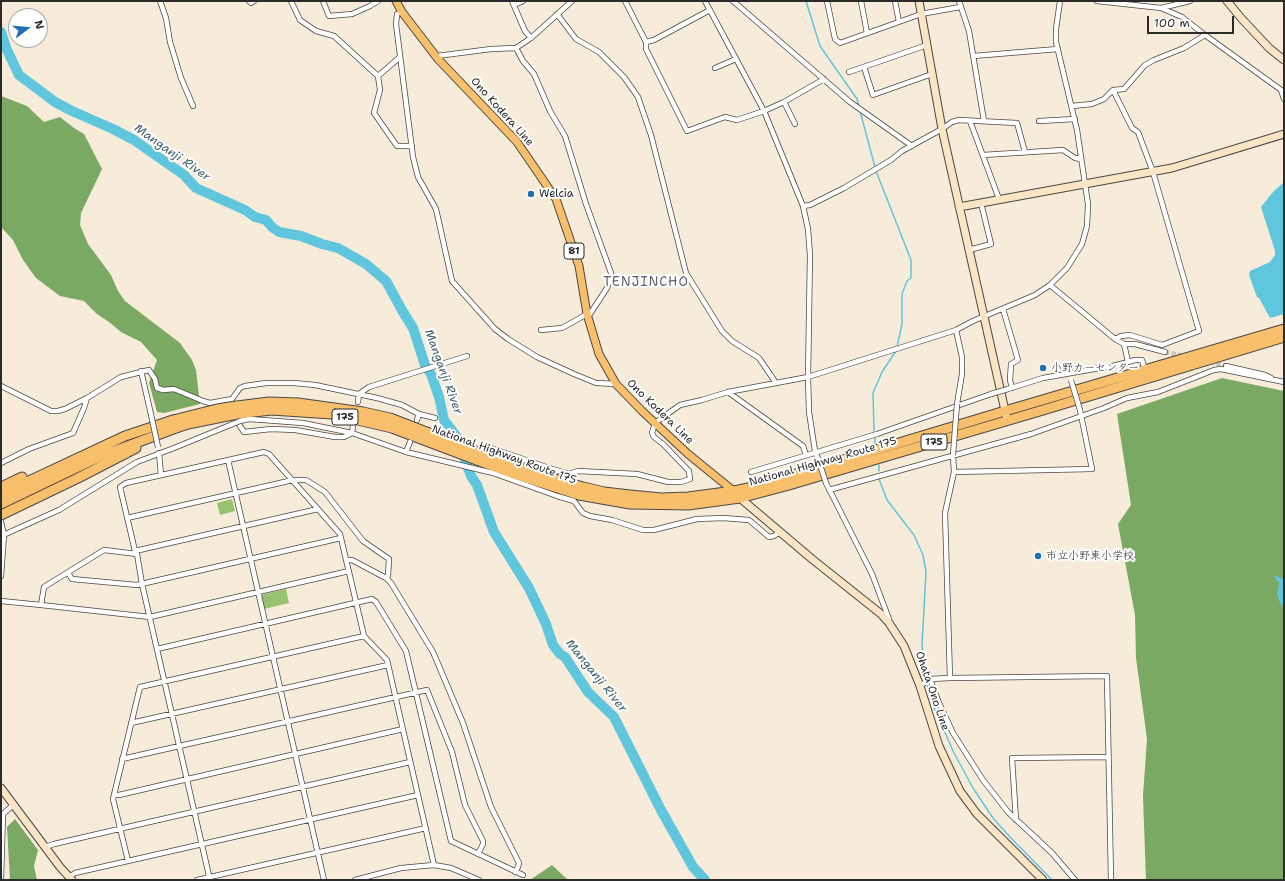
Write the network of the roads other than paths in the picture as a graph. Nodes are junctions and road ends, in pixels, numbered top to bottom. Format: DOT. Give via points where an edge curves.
graph roads {
  1 [pos="160,1"];
  2 [pos="250,1"];
  3 [pos="254,1"];
  4 [pos="291,1"];
  5 [pos="323,1"];
  6 [pos="378,1"];
  7 [pos="396,1"];
  8 [pos="523,1"];
  9 [pos="572,1"];
  10 [pos="625,1"];
  11 [pos="705,1"];
  12 [pos="733,1"];
  13 [pos="827,1"];
  14 [pos="861,1"];
  15 [pos="895,1"];
  16 [pos="919,1"];
  17 [pos="959,1"];
  18 [pos="1060,1"];
  19 [pos="1097,1"];
  20 [pos="1190,1"];
  21 [pos="1227,1"];
  22 [pos="513,3"];
  23 [pos="960,7"];
  24 [pos="1161,8"];
  25 [pos="710,10"];
  26 [pos="402,12"];
  27 [pos="557,14"];
  28 [pos="921,14"];
  29 [pos="898,22"];
  30 [pos="867,33"];
  31 [pos="1205,35"];
  32 [pos="531,38"];
  33 [pos="646,42"];
  34 [pos="927,45"];
  35 [pos="516,48"];
  36 [pos="1058,49"];
  37 [pos="436,56"];
  38 [pos="973,56"];
  39 [pos="400,57"];
  40 [pos="736,59"];
  41 [pos="1284,60"];
  42 [pos="864,67"];
  43 [pos="715,68"];
  44 [pos="849,72"];
  45 [pos="932,74"];
  46 [pos="378,76"];
  47 [pos="824,79"];
  48 [pos="1113,90"];
  49 [pos="1283,91"];
  50 [pos="1284,99"];
  51 [pos="784,102"];
  52 [pos="193,106"];
  53 [pos="1072,106"];
  54 [pos="764,111"];
  55 [pos="1075,119"];
  56 [pos="970,121"];
  57 [pos="984,121"];
  58 [pos="1038,121"];
  59 [pos="795,124"];
  60 [pos="942,129"];
  61 [pos="1284,134"];
  62 [pos="412,146"];
  63 [pos="912,146"];
  64 [pos="1025,152"];
  65 [pos="983,155"];
  66 [pos="1081,159"];
  67 [pos="1153,172"];
  68 [pos="1085,184"];
  69 [pos="999,200"];
  70 [pos="981,203"];
  71 [pos="802,206"];
  72 [pos="959,207"];
  73 [pos="969,250"];
  74 [pos="1050,285"];
  75 [pos="1003,309"];
  76 [pos="587,314"];
  77 [pos="983,317"];
  78 [pos="1284,329"];
  79 [pos="541,330"];
  80 [pos="956,330"];
  81 [pos="1284,337"];
  82 [pos="1115,339"];
  83 [pos="1124,344"];
  84 [pos="1165,352"];
  85 [pos="467,356"];
  86 [pos="1128,362"];
  87 [pos="1202,362"];
  88 [pos="1226,366"];
  89 [pos="1145,370"];
  90 [pos="141,371"];
  91 [pos="1205,373"];
  92 [pos="1070,374"];
  93 [pos="808,377"];
  94 [pos="1282,382"];
  95 [pos="776,383"];
  96 [pos="616,384"];
  97 [pos="1,386"];
  98 [pos="1010,388"];
  99 [pos="728,392"];
  100 [pos="359,394"];
  101 [pos="87,398"];
  102 [pos="358,402"];
  103 [pos="957,404"];
  104 [pos="236,410"];
  105 [pos="1005,411"];
  106 [pos="1080,413"];
  107 [pos="419,414"];
  108 [pos="435,418"];
  109 [pos="417,420"];
  110 [pos="1007,421"];
  111 [pos="655,423"];
  112 [pos="175,424"];
  113 [pos="353,425"];
  114 [pos="144,429"];
  115 [pos="164,432"];
  116 [pos="352,433"];
  117 [pos="410,442"];
  118 [pos="488,447"];
  119 [pos="406,452"];
  120 [pos="159,454"];
  121 [pos="806,454"];
  122 [pos="816,454"];
  123 [pos="953,455"];
  124 [pos="228,460"];
  125 [pos="1,462"];
  126 [pos="751,472"];
  127 [pos="954,472"];
  128 [pos="161,475"];
  129 [pos="292,480"];
  130 [pos="1,487"];
  131 [pos="829,490"];
  132 [pos="581,491"];
  133 [pos="235,493"];
  134 [pos="1,494"];
  135 [pos="737,494"];
  136 [pos="1,504"];
  137 [pos="318,509"];
  138 [pos="1,516"];
  139 [pos="127,518"];
  140 [pos="1,523"];
  141 [pos="243,526"];
  142 [pos="780,532"];
  143 [pos="3,536"];
  144 [pos="341,538"];
  145 [pos="136,552"];
  146 [pos="250,559"];
  147 [pos="346,560"];
  148 [pos="349,571"];
  149 [pos="68,573"];
  150 [pos="1,576"];
  151 [pos="386,578"];
  152 [pos="142,584"];
  153 [pos="258,592"];
  154 [pos="1,601"];
  155 [pos="356,603"];
  156 [pos="41,605"];
  157 [pos="150,617"];
  158 [pos="888,623"];
  159 [pos="266,625"];
  160 [pos="364,636"];
  161 [pos="157,649"];
  162 [pos="273,656"];
  163 [pos="388,665"];
  164 [pos="950,678"];
  165 [pos="930,679"];
  166 [pos="164,681"];
  167 [pos="920,686"];
  168 [pos="280,689"];
  169 [pos="416,692"];
  170 [pos="395,697"];
  171 [pos="172,714"];
  172 [pos="288,722"];
  173 [pos="131,723"];
  174 [pos="403,730"];
  175 [pos="179,746"];
  176 [pos="295,754"];
  177 [pos="1108,757"];
  178 [pos="122,759"];
  179 [pos="410,762"];
  180 [pos="187,779"];
  181 [pos="303,787"];
  182 [pos="1,788"];
  183 [pos="114,795"];
  184 [pos="418,795"];
  185 [pos="13,805"];
  186 [pos="194,812"];
  187 [pos="310,820"];
  188 [pos="1016,820"];
  189 [pos="426,828"];
  190 [pos="119,829"];
  191 [pos="202,844"];
  192 [pos="45,847"];
  193 [pos="318,852"];
  194 [pos="478,854"];
  195 [pos="128,861"];
  196 [pos="434,865"];
  197 [pos="515,872"];
  198 [pos="523,875"];
  199 [pos="210,878"];
  200 [pos="71,879"];
  201 [pos="2,880"];
  202 [pos="197,880"];
  203 [pos="324,880"];
  204 [pos="355,880"];
  205 [pos="479,880"];
  206 [pos="1043,880"];
  207 [pos="1075,880"];
  208 [pos="1111,880"];
  1 -- 52 [label="street" via="181,78"];
  2 -- 3 [label="street"];
  4 -- 46 [label="street" via="300,20 316,31 334,36"];
  5 -- 6 [label="street" via="329,16 352,14"];
  7 -- 26 [label="main road, Ono Kodera Line / 81"];
  8 -- 22 [label="street"];
  9 -- 27 [label="street"];
  10 -- 33 [label="street"];
  11 -- 25 [label="street"];
  12 -- 47 [label="street"];
  13 -- 30 [label="street" via="835,39 840,43"];
  14 -- 30 [label="street"];
  15 -- 29 [label="street"];
  16 -- 28 [label="street"];
  17 -- 23 [label="street"];
  18 -- 36 [label="street" via="1056,29"];
  19 -- 24 [label="street"];
  20 -- 24 [label="street"];
  21 -- 41 [label="street" via="1269,48"];
  22 -- 32 [label="street"];
  23 -- 28 [label="street"];
  23 -- 38 [label="street"];
  24 -- 31 [label="street" via="1182,17"];
  25 -- 33 [label="street"];
  25 -- 40 [label="street"];
  26 -- 37 [label="main road, Ono Kodera Line / 81"];
  26 -- 39 [label="street" via="397,14 396,24"];
  27 -- 32 [label="street"];
  27 -- 95 [label="street" via="576,38 599,52 624,77 638,97 651,135 686,273 722,331 732,341 759,358"];
  28 -- 29 [label="street"];
  28 -- 34 [label="street"];
  29 -- 30 [label="street"];
  31 -- 48 [label="street" via="1184,48 1146,65 1124,89"];
  31 -- 49 [label="street"];
  32 -- 35 [label="street"];
  33 -- 54 [label="street" via="646,49 687,131 725,117 737,120"];
  34 -- 42 [label="street"];
  34 -- 45 [label="street"];
  35 -- 37 [label="street"];
  35 -- 76 [label="street" via="534,74 550,111 565,136 611,273 607,288 590,314"];
  36 -- 38 [label="street"];
  36 -- 53 [label="street"];
  37 -- 76 [label="main road, Ono Kodera Line / 81" via="517,142 556,199 579,266"];
  38 -- 57 [label="street"];
  39 -- 46 [label="street"];
  39 -- 62 [label="street"];
  40 -- 43 [label="street"];
  40 -- 54 [label="street"];
  42 -- 44 [label="street"];
  42 -- 45 [label="street" via="873,95"];
  45 -- 60 [label="street"];
  46 -- 62 [label="street" via="380,90 374,113 397,146"];
  47 -- 51 [label="street"];
  47 -- 63 [label="street" via="850,102"];
  48 -- 53 [label="street" via="1104,99 1092,104"];
  48 -- 67 [label="street" via="1132,128 1138,132"];
  49 -- 50 [label="street"];
  51 -- 54 [label="street"];
  51 -- 59 [label="street"];
  53 -- 55 [label="street"];
  54 -- 71 [label="street"];
  55 -- 58 [label="street"];
  55 -- 66 [label="street"];
  56 -- 57 [label="street"];
  56 -- 60 [label="street" via="952,122"];
  56 -- 65 [label="street"];
  57 -- 64 [label="street" via="1017,123"];
  60 -- 63 [label="street"];
  60 -- 72 [label="street"];
  61 -- 67 [label="street"];
  62 -- 96 [label="street" via="418,177 436,209 452,281 458,289 495,329 537,357 596,383"];
  63 -- 71 [label="street" via="844,188 810,205"];
  64 -- 65 [label="street"];
  64 -- 66 [label="street" via="1063,150"];
  65 -- 69 [label="street"];
  66 -- 68 [label="street"];
  67 -- 68 [label="street"];
  67 -- 82 [label="street" via="1199,331 1162,344 1130,335"];
  68 -- 69 [label="street"];
  68 -- 74 [label="street" via="1088,204 1087,226 1082,244 1067,268"];
  69 -- 70 [label="street"];
  70 -- 72 [label="street"];
  70 -- 73 [label="street" via="991,244"];
  71 -- 93 [label="street" via="808,229 810,255"];
  72 -- 73 [label="street"];
  73 -- 77 [label="street"];
  74 -- 75 [label="street"];
  74 -- 82 [label="street"];
  75 -- 77 [label="street"];
  75 -- 98 [label="street" via="1018,360 1010,364"];
  76 -- 79 [label="street" via="562,328"];
  76 -- 96 [label="main road, Ono Kodera Line / 81" via="599,354"];
  77 -- 80 [label="street"];
  77 -- 105 [label="street"];
  78 -- 89 [label="highway, National Highway Route 175 / 175"];
  80 -- 93 [label="street"];
  80 -- 103 [label="street" via="962,357"];
  81 -- 87 [label="highway, National Highway Route 175 / 175"];
  82 -- 83 [label="street"];
  83 -- 84 [label="street" via="1135,344"];
  83 -- 86 [label="street"];
  85 -- 100 [label="street" via="369,387"];
  86 -- 89 [label="street" via="1142,360"];
  86 -- 92 [label="street"];
  87 -- 91 [label="street"];
  87 -- 110 [label="highway, National Highway Route 175 / 175"];
  88 -- 94 [label="street" via="1265,375"];
  89 -- 105 [label="highway, National Highway Route 175 / 175"];
  90 -- 101 [label="street" via="121,377"];
  90 -- 104 [label="street" via="149,370 158,388 162,390 174,389 202,402"];
  90 -- 120 [label="street, bridge"];
  91 -- 94 [label="street" via="1221,369"];
  91 -- 106 [label="street" via="1158,392 1127,398 1104,408"];
  92 -- 98 [label="street" via="1043,378"];
  92 -- 106 [label="street, bridge"];
  93 -- 95 [label="street"];
  93 -- 122 [label="street" via="809,412"];
  95 -- 99 [label="street"];
  96 -- 111 [label="main road, Ono Kodera Line / 81"];
  97 -- 101 [label="street" via="51,411 65,409"];
  98 -- 103 [label="street, bridge"];
  99 -- 111 [label="street" via="680,405"];
  99 -- 121 [label="street" via="803,446"];
  100 -- 102 [label="street"];
  100 -- 104 [label="street" via="315,384 266,383 240,388"];
  100 -- 107 [label="street" via="402,405"];
  101 -- 125 [label="street" via="73,433"];
  103 -- 122 [label="street"];
  103 -- 123 [label="street, bridge"];
  104 -- 112 [label="highway, National Highway Route 175 / 175, bridge" via="216,409"];
  104 -- 116 [label="street" via="249,419 303,423"];
  104 -- 116 [label="street" via="235,420 244,432 287,429 335,437 344,437"];
  104 -- 120 [label="street, bridge" via="174,448"];
  104 -- 132 [label="highway, National Highway Route 175 / 175" via="332,414 392,428 514,474"];
  104 -- 132 [label="highway, National Highway Route 175 / 175" via="269,402 298,403 390,418"];
  105 -- 110 [label="street"];
  105 -- 135 [label="highway, National Highway Route 175 / 175"];
  106 -- 123 [label="street" via="1032,434"];
  106 -- 127 [label="street" via="1092,469"];
  107 -- 108 [label="street"];
  107 -- 109 [label="street"];
  110 -- 135 [label="highway, National Highway Route 175 / 175" via="796,483"];
  111 -- 118 [label="street" via="652,430 654,436 689,471 690,479 668,482 637,474 578,471 569,474"];
  111 -- 135 [label="main road, Ono Kodera Line / 81"];
  112 -- 114 [label="highway, National Highway Route 175 / 175"];
  112 -- 115 [label="highway, National Highway Route 175 / 175"];
  113 -- 116 [label="street"];
  114 -- 130 [label="highway" via="120,434"];
  114 -- 134 [label="highway, National Highway Route 175 / 175"];
  115 -- 136 [label="highway, National Highway Route 175 / 175" via="101,456"];
  115 -- 138 [label="highway"];
  116 -- 119 [label="street"];
  117 -- 119 [label="street"];
  119 -- 142 [label="street" via="493,473 574,501 583,513 590,516 643,530 654,530 697,519 723,518 748,520 769,537"];
  120 -- 128 [label="street"];
  120 -- 143 [label="street" via="137,462 59,510"];
  121 -- 122 [label="street"];
  121 -- 126 [label="street"];
  122 -- 131 [label="street, bridge"];
  123 -- 127 [label="street"];
  123 -- 131 [label="street"];
  124 -- 128 [label="street"];
  124 -- 129 [label="street" via="264,452 269,454"];
  124 -- 133 [label="street"];
  127 -- 164 [label="street" via="945,513"];
  128 -- 139 [label="street" via="126,483 120,487"];
  129 -- 133 [label="street"];
  129 -- 137 [label="street"];
  129 -- 151 [label="street" via="306,480 325,492 363,541 389,559"];
  131 -- 158 [label="street" via="872,574 889,619"];
  132 -- 135 [label="highway, National Highway Route 175 / 175" via="630,504 660,506 688,505"];
  133 -- 139 [label="street"];
  133 -- 141 [label="street"];
  135 -- 142 [label="street, Ohata Ono Line"];
  137 -- 141 [label="street"];
  137 -- 144 [label="street"];
  139 -- 145 [label="street"];
  140 -- 143 [label="street"];
  141 -- 145 [label="street"];
  141 -- 146 [label="street"];
  142 -- 158 [label="street, Ohata Ono Line" via="881,614"];
  143 -- 150 [label="street"];
  144 -- 146 [label="street"];
  144 -- 147 [label="street"];
  145 -- 149 [label="street" via="104,550"];
  145 -- 152 [label="street"];
  146 -- 152 [label="street"];
  146 -- 153 [label="street"];
  147 -- 148 [label="street"];
  147 -- 151 [label="street" via="352,560"];
  148 -- 153 [label="street"];
  148 -- 155 [label="street"];
  149 -- 152 [label="street" via="72,579"];
  149 -- 156 [label="street" via="44,587"];
  151 -- 197 [label="street" via="439,664 463,723 490,807 519,863"];
  152 -- 157 [label="street"];
  153 -- 157 [label="street"];
  153 -- 159 [label="street"];
  154 -- 156 [label="street"];
  155 -- 159 [label="street"];
  155 -- 160 [label="street"];
  155 -- 169 [label="street" via="372,599 376,602 406,651"];
  156 -- 157 [label="street"];
  157 -- 161 [label="street"];
  158 -- 167 [label="street, Ohata Ono Line" via="904,646"];
  159 -- 161 [label="street"];
  159 -- 162 [label="street"];
  160 -- 162 [label="street"];
  160 -- 163 [label="street" via="387,660"];
  161 -- 166 [label="street"];
  162 -- 166 [label="street"];
  162 -- 168 [label="street"];
  163 -- 168 [label="street"];
  163 -- 170 [label="street"];
  164 -- 165 [label="street"];
  164 -- 177 [label="street" via="1107,676"];
  165 -- 167 [label="street"];
  165 -- 188 [label="street" via="953,733 983,780"];
  166 -- 171 [label="street"];
  166 -- 173 [label="street" via="140,687"];
  167 -- 206 [label="street, Ohata Ono Line" via="939,746 960,792 977,814"];
  168 -- 171 [label="street"];
  168 -- 172 [label="street"];
  169 -- 170 [label="street"];
  169 -- 194 [label="street" via="451,841"];
  169 -- 194 [label="street" via="427,690 452,752 465,805 483,844"];
  170 -- 172 [label="street"];
  170 -- 174 [label="street"];
  171 -- 173 [label="street"];
  171 -- 175 [label="street"];
  172 -- 175 [label="street"];
  172 -- 176 [label="street"];
  173 -- 178 [label="street"];
  174 -- 176 [label="street"];
  174 -- 179 [label="street"];
  175 -- 178 [label="street"];
  175 -- 180 [label="street"];
  176 -- 180 [label="street"];
  176 -- 181 [label="street"];
  177 -- 188 [label="street" via="1012,758"];
  177 -- 208 [label="street"];
  178 -- 183 [label="street"];
  179 -- 181 [label="street"];
  179 -- 184 [label="street"];
  180 -- 183 [label="street"];
  180 -- 186 [label="street"];
  181 -- 186 [label="street"];
  181 -- 187 [label="street"];
  182 -- 185 [label="street"];
  183 -- 190 [label="street"];
  184 -- 187 [label="street"];
  184 -- 189 [label="street"];
  185 -- 192 [label="street"];
  185 -- 201 [label="street" via="4,814"];
  186 -- 190 [label="street"];
  186 -- 191 [label="street"];
  187 -- 191 [label="street"];
  187 -- 193 [label="street"];
  188 -- 207 [label="street" via="1052,853"];
  189 -- 193 [label="street"];
  189 -- 196 [label="street"];
  190 -- 192 [label="street"];
  190 -- 195 [label="street"];
  191 -- 195 [label="street"];
  191 -- 199 [label="street"];
  192 -- 200 [label="street"];
  193 -- 199 [label="street"];
  193 -- 203 [label="street"];
  194 -- 197 [label="street"];
  195 -- 200 [label="street" via="75,873"];
  196 -- 204 [label="street" via="401,868"];
  196 -- 205 [label="street" via="451,868"];
  197 -- 198 [label="street"];
  199 -- 202 [label="street"];
}
